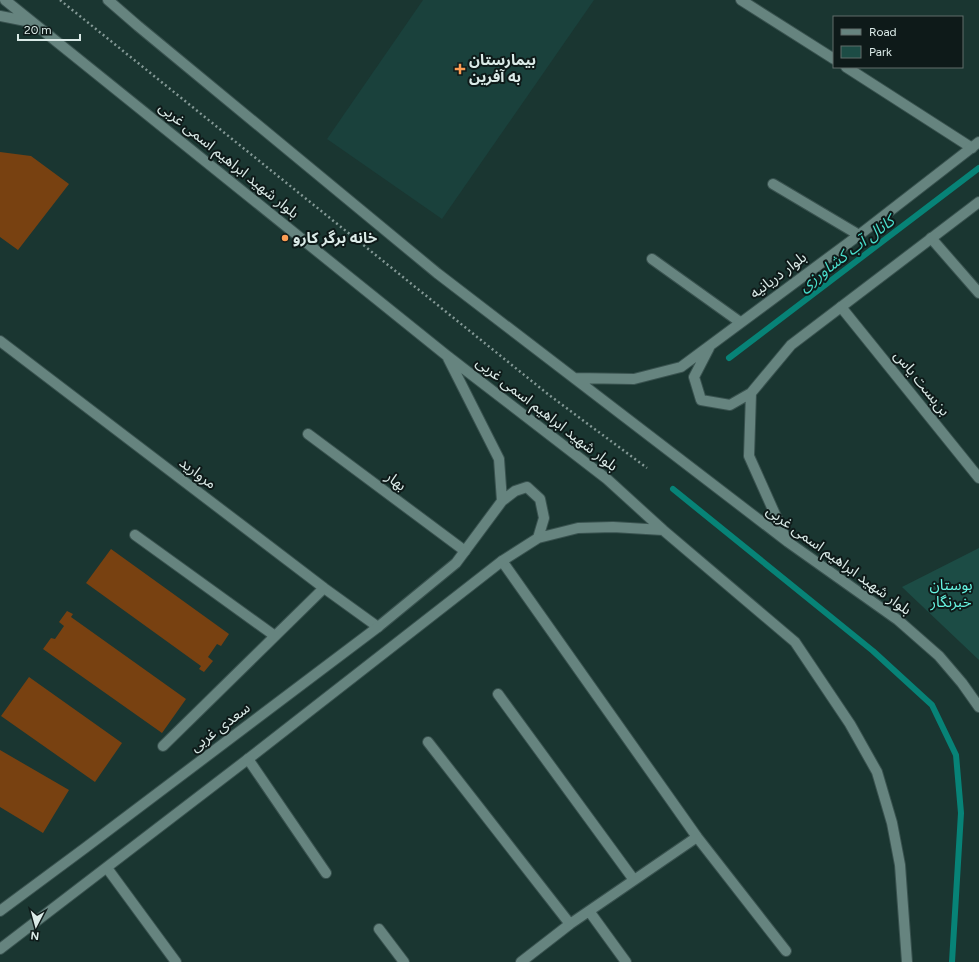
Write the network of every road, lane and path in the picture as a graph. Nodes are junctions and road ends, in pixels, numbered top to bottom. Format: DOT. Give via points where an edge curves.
graph roads {
  1 [pos="5,0"];
  2 [pos="60,0"];
  3 [pos="108,0"];
  4 [pos="741,0"];
  5 [pos="0,16"];
  6 [pos="34,22"];
  7 [pos="833,59"];
  8 [pos="848,68"];
  9 [pos="975,145"];
  10 [pos="773,184"];
  11 [pos="979,202"];
  12 [pos="858,235"];
  13 [pos="931,238"];
  14 [pos="652,259"];
  15 [pos="979,293"];
  16 [pos="841,307"];
  17 [pos="740,322"];
  18 [pos="0,341"];
  19 [pos="711,345"];
  20 [pos="446,355"];
  21 [pos="574,378"];
  22 [pos="751,393"];
  23 [pos="308,434"];
  24 [pos="647,468"];
  25 [pos="979,478"];
  26 [pos="502,501"];
  27 [pos="664,530"];
  28 [pos="135,535"];
  29 [pos="538,538"];
  30 [pos="788,542"];
  31 [pos="465,551"];
  32 [pos="502,561"];
  33 [pos="324,588"];
  34 [pos="378,626"];
  35 [pos="275,636"];
  36 [pos="498,694"];
  37 [pos="979,707"];
  38 [pos="428,742"];
  39 [pos="163,746"];
  40 [pos="248,759"];
  41 [pos="697,837"];
  42 [pos="107,868"];
  43 [pos="326,873"];
  44 [pos="634,880"];
  45 [pos="0,911"];
  46 [pos="589,911"];
  47 [pos="570,924"];
  48 [pos="379,929"];
  49 [pos="0,949"];
  50 [pos="786,951"];
  51 [pos="176,962"];
  52 [pos="404,962"];
  53 [pos="521,962"];
  54 [pos="626,962"];
  55 [pos="907,962"];
  1 -- 6 [label="street, بلوار شهید ابراهیم اسمی غربی"];
  2 -- 24 [label="path" via="549,395"];
  3 -- 21 [label="street, بلوار شهید ابراهیم اسمی غربی" via="437,273"];
  4 -- 7 [label="street"];
  5 -- 6 [label="street"];
  6 -- 20 [label="street, بلوار شهید ابراهیم اسمی غربی"];
  8 -- 9 [label="street"];
  9 -- 12 [label="street, بلوار دریانیه"];
  10 -- 12 [label="street"];
  11 -- 13 [label="street"];
  12 -- 17 [label="street, بلوار دریانیه"];
  13 -- 15 [label="street"];
  13 -- 16 [label="street"];
  14 -- 17 [label="street"];
  16 -- 22 [label="street" via="791,345"];
  16 -- 25 [label="street, بن‌بست یاس"];
  17 -- 19 [label="street, بلوار دریانیه"];
  18 -- 33 [label="street, مروارید"];
  19 -- 21 [label="street, بلوار دریانیه" via="681,367 634,379"];
  19 -- 22 [label="street" via="694,377 701,400 730,405"];
  20 -- 26 [label="street" via="499,460"];
  20 -- 27 [label="street, بلوار شهید ابراهیم اسمی غربی" via="607,478"];
  21 -- 30 [label="street, بلوار شهید ابراهیم اسمی غربی"];
  22 -- 30 [label="street" via="749,456"];
  23 -- 31 [label="street, بهار"];
  26 -- 29 [label="street, سعدی غربی" via="515,491 527,487 540,499 544,518"];
  26 -- 31 [label="street, سعدی غربی"];
  27 -- 29 [label="street" via="578,528"];
  27 -- 55 [label="street, بلوار شهید ابراهیم اسمی غربی" via="795,642 850,724 877,772 892,823 900,865"];
  28 -- 35 [label="street"];
  29 -- 32 [label="street"];
  30 -- 37 [label="street, بلوار شهید ابراهیم اسمی غربی" via="898,620 939,656"];
  31 -- 34 [label="street, سعدی غربی" via="456,563"];
  32 -- 40 [label="street"];
  32 -- 41 [label="street"];
  33 -- 34 [label="street, مروارید"];
  33 -- 35 [label="street"];
  34 -- 45 [label="street, سعدی غربی"];
  35 -- 39 [label="street"];
  36 -- 44 [label="street"];
  38 -- 47 [label="street"];
  40 -- 42 [label="street"];
  40 -- 43 [label="street"];
  41 -- 44 [label="street"];
  41 -- 50 [label="street"];
  42 -- 49 [label="street"];
  42 -- 51 [label="street"];
  44 -- 46 [label="street"];
  46 -- 47 [label="street"];
  46 -- 54 [label="street"];
  47 -- 53 [label="street"];
  48 -- 52 [label="street"];
}
